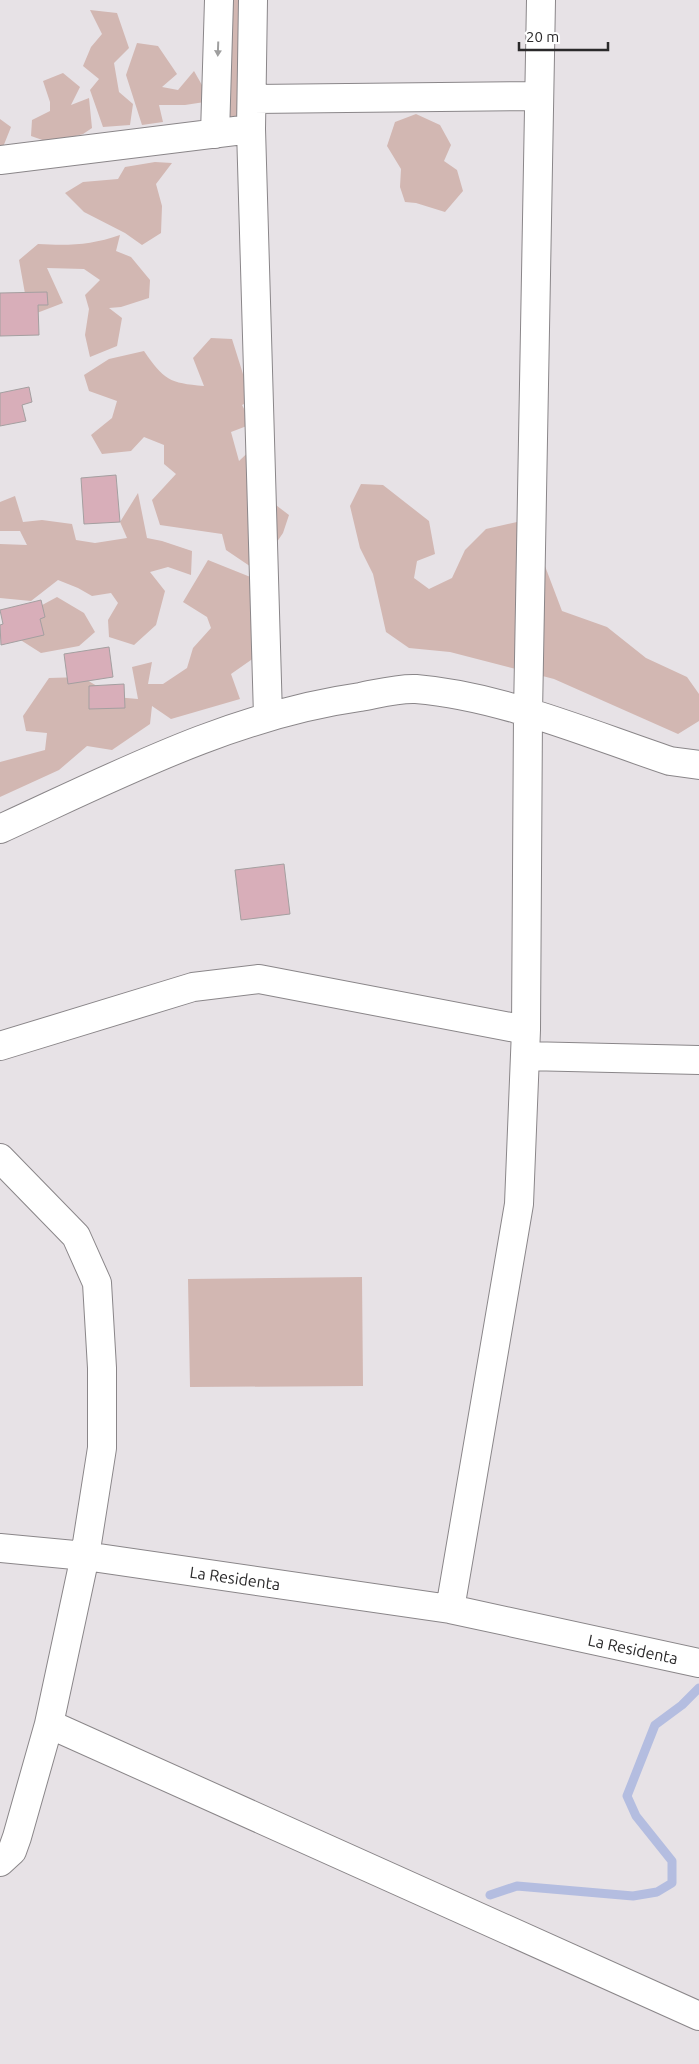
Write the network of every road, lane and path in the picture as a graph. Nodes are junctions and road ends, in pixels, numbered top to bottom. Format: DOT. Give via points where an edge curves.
graph roads {
  1 [pos="219,0"];
  2 [pos="253,0"];
  3 [pos="541,0"];
  4 [pos="539,96"];
  5 [pos="252,99"];
  6 [pos="251,129"];
  7 [pos="216,134"];
  8 [pos="0,160"];
  9 [pos="528,714"];
  10 [pos="268,716"];
  11 [pos="699,766"];
  12 [pos="0,830"];
  13 [pos="525,1043"];
  14 [pos="0,1046"];
  15 [pos="699,1060"];
  16 [pos="0,1158"];
  17 [pos="0,1548"];
  18 [pos="85,1556"];
  19 [pos="450,1610"];
  20 [pos="699,1664"];
  21 [pos="49,1724"];
  22 [pos="0,1862"];
  23 [pos="699,2016"];
  1 -- 7 [label="street, one-way"];
  2 -- 5 [label="street"];
  3 -- 4 [label="street"];
  4 -- 5 [label="street"];
  4 -- 9 [label="street"];
  5 -- 6 [label="street"];
  6 -- 7 [label="street"];
  6 -- 10 [label="street"];
  7 -- 8 [label="street"];
  9 -- 10 [label="street" via="473,698 414,689 342,699"];
  9 -- 11 [label="street" via="670,761"];
  9 -- 13 [label="street"];
  10 -- 12 [label="street" via="181,747"];
  13 -- 14 [label="street" via="259,979 193,987"];
  13 -- 15 [label="street"];
  13 -- 19 [label="street" via="519,1204"];
  16 -- 18 [label="street" via="76,1236 97,1283 102,1448"];
  17 -- 18 [label="street, La Residenta"];
  18 -- 19 [label="street, La Residenta"];
  18 -- 21 [label="street"];
  19 -- 20 [label="street, La Residenta"];
  21 -- 22 [label="street" via="18,1838 12,1851"];
  21 -- 23 [label="street"];
}
